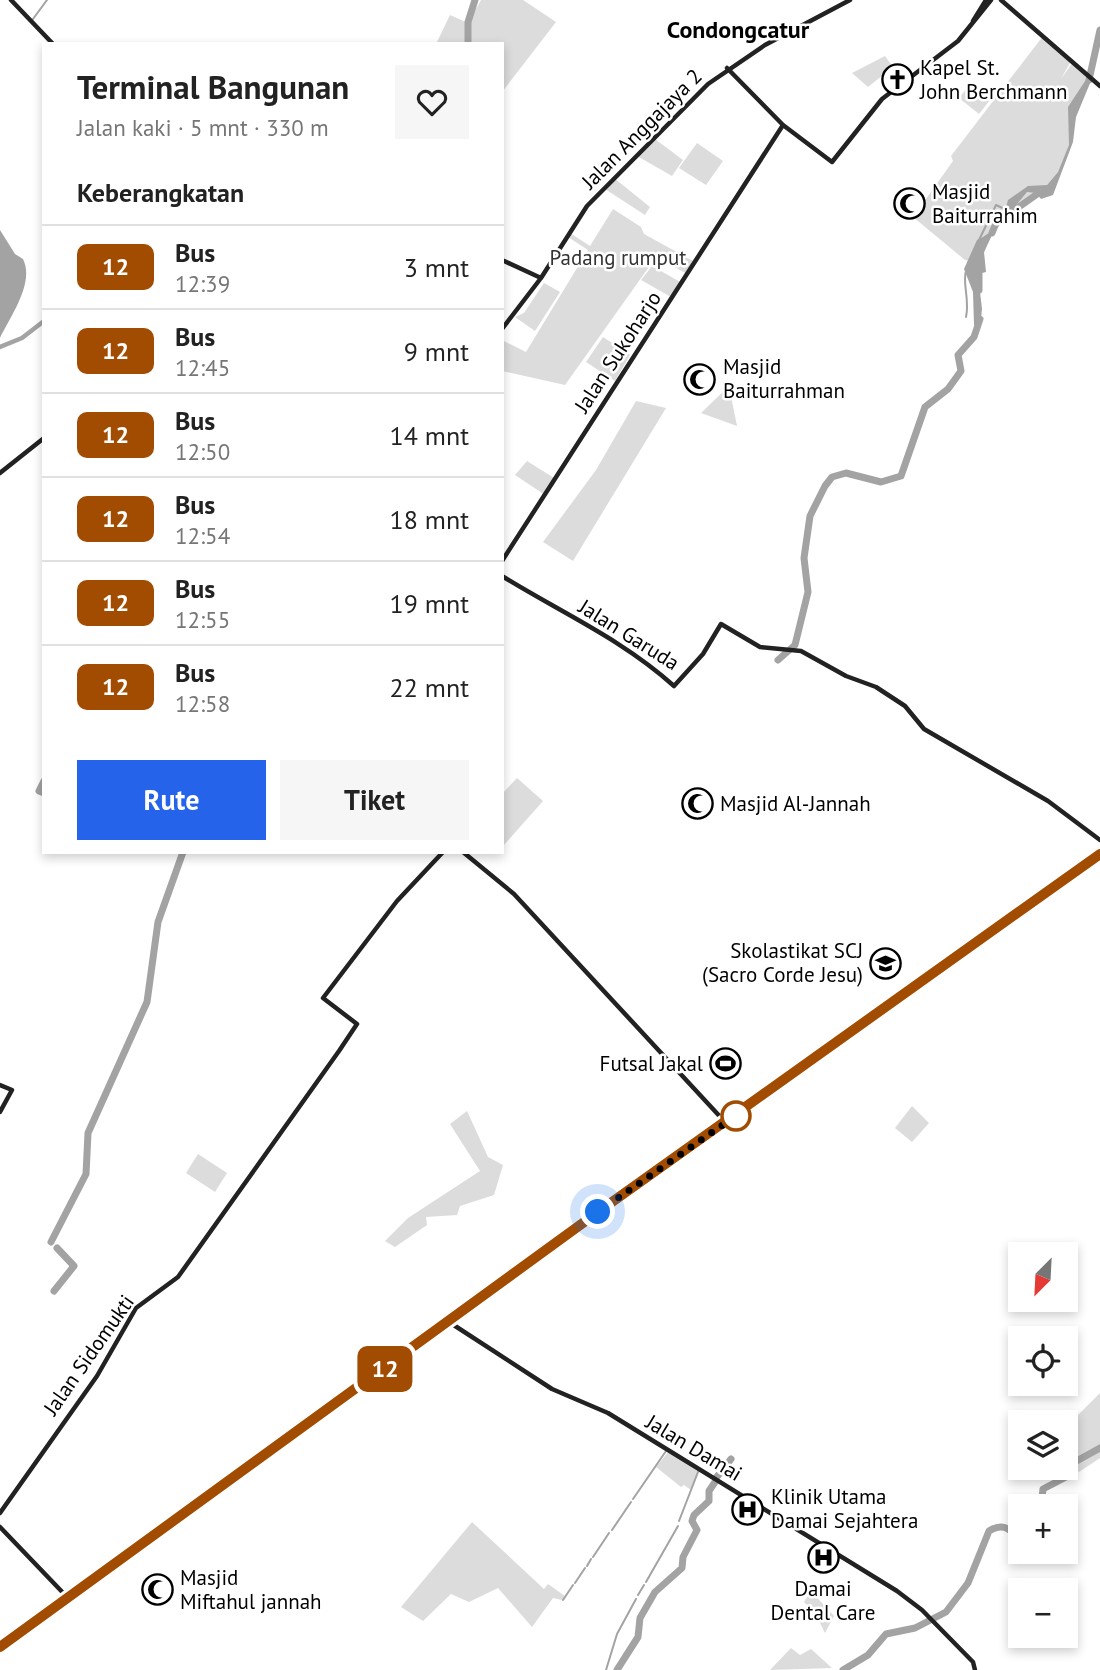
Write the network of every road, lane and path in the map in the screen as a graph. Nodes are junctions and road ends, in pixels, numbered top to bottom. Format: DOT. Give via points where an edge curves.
graph roads {
  1 [pos="10,0"];
  2 [pos="850,0"];
  3 [pos="988,0"];
  4 [pos="1001,0"];
  5 [pos="51,42"];
  6 [pos="727,68"];
  7 [pos="1098,84"];
  8 [pos="783,125"];
  9 [pos="504,261"];
  10 [pos="541,278"];
  11 [pos="504,327"];
  12 [pos="42,440"];
  13 [pos="0,473"];
  14 [pos="504,558"];
  15 [pos="504,577"];
  16 [pos="1100,840"];
  17 [pos="441,854"];
  18 [pos="465,854"];
  19 [pos="1100,854"];
  20 [pos="0,1085"];
  21 [pos="0,1111"];
  22 [pos="726,1123"];
  23 [pos="449,1322"];
  24 [pos="0,1513"];
  25 [pos="0,1527"];
  26 [pos="68,1598"];
  27 [pos="0,1647"];
  28 [pos="975,1670"];
  1 -- 5 [label="main road"];
  2 -- 6 [label="main road, Jalan Anggajaya 2"];
  3 -- 8 [label="main road" via="958,41 882,99 832,162"];
  4 -- 7 [label="main road"];
  6 -- 8 [label="main road"];
  6 -- 10 [label="main road, Jalan Anggajaya 2" via="599,192"];
  8 -- 14 [label="main road, Jalan Sukoharjo"];
  9 -- 10 [label="main road"];
  10 -- 11 [label="main road, Jalan Anggajaya 2"];
  12 -- 13 [label="main road"];
  15 -- 16 [label="main road, Jalan Garuda" via="608,635 674,686 703,654 721,624 760,647 801,651 876,687 905,706 924,729 1048,801"];
  17 -- 24 [label="main road, Jalan Sidomukti" via="397,901 323,998 357,1024 178,1277 136,1308 97,1376"];
  18 -- 22 [label="main road" via="514,894"];
  19 -- 22 [label="main road"];
  20 -- 21 [label="main road" via="12,1090"];
  22 -- 23 [label="main road"];
  23 -- 26 [label="main road"];
  23 -- 28 [label="main road, Jalan Damai" via="552,1389 608,1413 897,1591 973,1662"];
  25 -- 26 [label="main road"];
  26 -- 27 [label="main road"];
}
